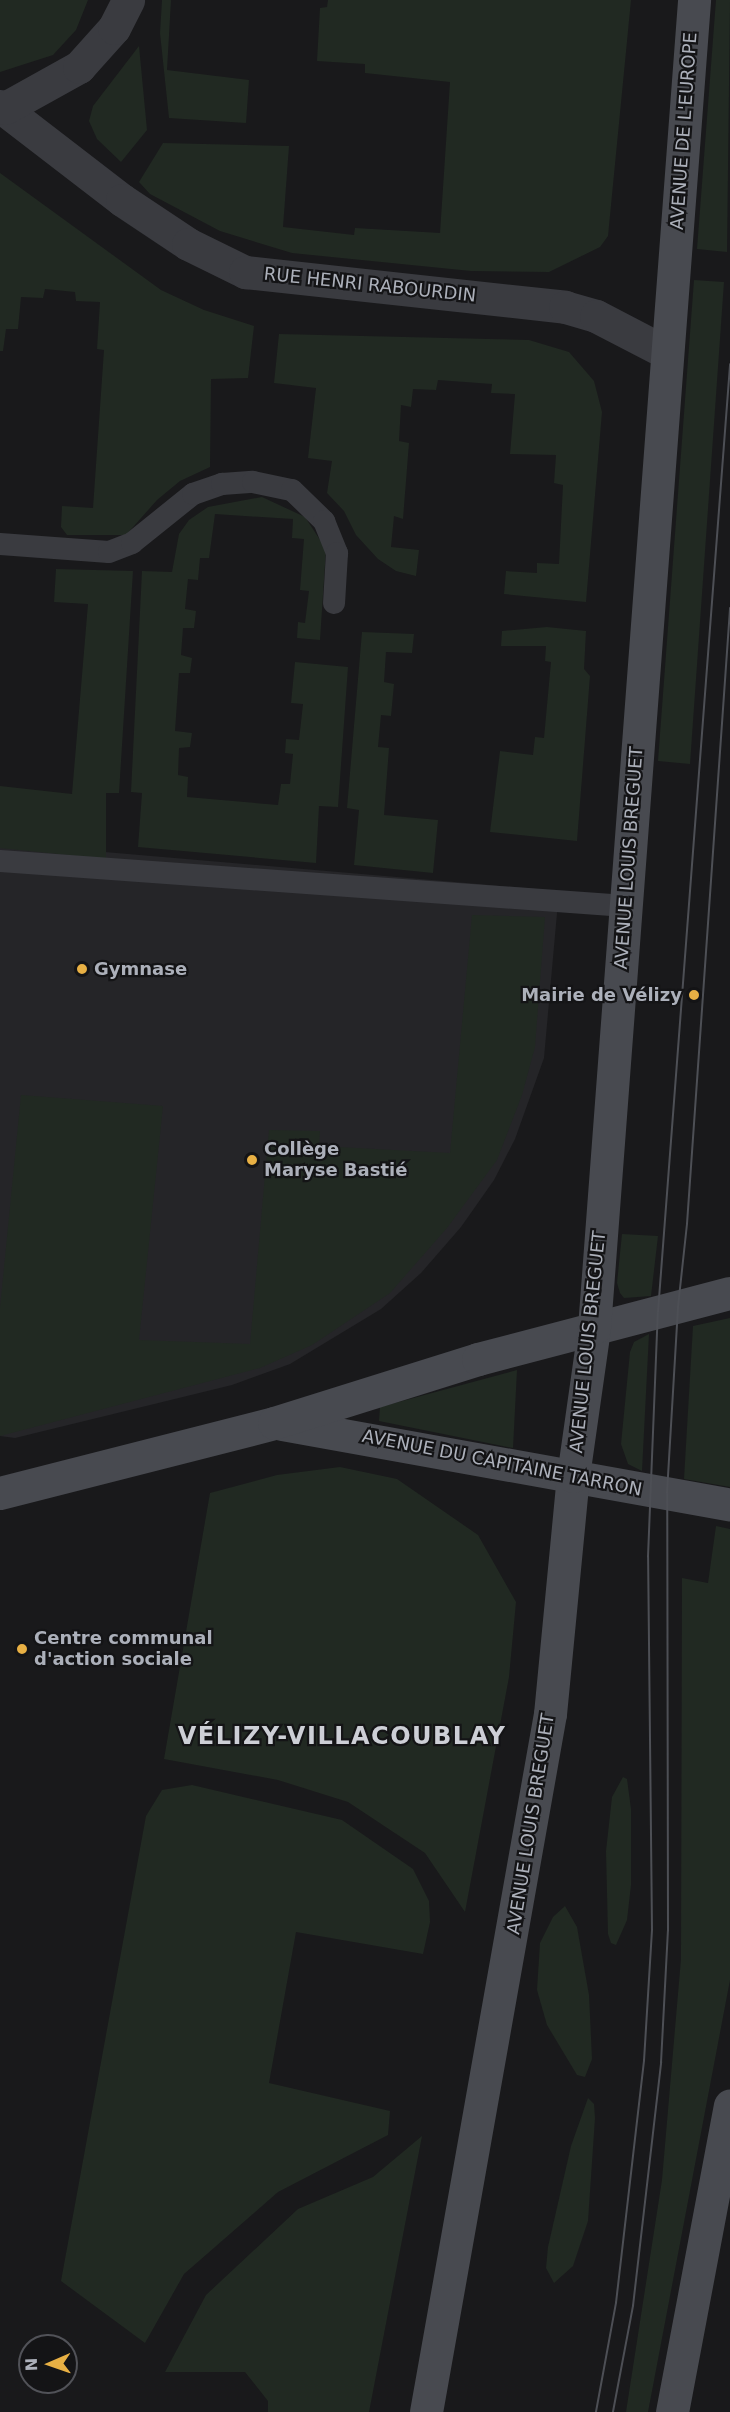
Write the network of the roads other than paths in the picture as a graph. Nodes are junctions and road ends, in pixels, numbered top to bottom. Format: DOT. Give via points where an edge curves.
graph roads {
  1 [pos="128,0"];
  2 [pos="694,0"];
  3 [pos="3,107"];
  4 [pos="674,263"];
  5 [pos="667,352"];
  6 [pos="0,544"];
  7 [pos="334,603"];
  8 [pos="0,861"];
  9 [pos="625,906"];
  10 [pos="730,1293"];
  11 [pos="594,1329"];
  12 [pos="274,1423"];
  13 [pos="573,1476"];
  14 [pos="0,1493"];
  15 [pos="730,1505"];
  16 [pos="730,2105"];
  17 [pos="426,2412"];
  18 [pos="672,2412"];
  1 -- 3 [label="street, RUE HENRI RABOURDIN" via="114,28 79,67"];
  2 -- 4 [label="main road, AVENUE DE L'EUROPE"];
  3 -- 5 [label="street, RUE HENRI RABOURDIN" via="122,200 188,244 245,272 565,307 596,316"];
  4 -- 5 [label="main road, AVENUE LOUIS BREGUET"];
  5 -- 9 [label="main road, AVENUE LOUIS BREGUET"];
  6 -- 7 [label="lane" via="109,552 132,543 193,494 222,484 254,482 292,490 324,521 337,553"];
  8 -- 9 [label="lane"];
  9 -- 11 [label="main road, AVENUE LOUIS BREGUET"];
  10 -- 11 [label="main road, AVENUE DU CAPITAINE TARRON"];
  11 -- 12 [label="main road, AVENUE DU CAPITAINE TARRON" via="478,1359"];
  11 -- 13 [label="main road, AVENUE LOUIS BREGUET"];
  12 -- 13 [label="main road, AVENUE DU CAPITAINE TARRON"];
  12 -- 14 [label="main road, AVENUE DU CAPITAINE TARRON"];
  13 -- 15 [label="main road, AVENUE DU CAPITAINE TARRON"];
  13 -- 17 [label="main road, AVENUE LOUIS BREGUET" via="550,1714"];
  16 -- 18 [label="main road"];
}
